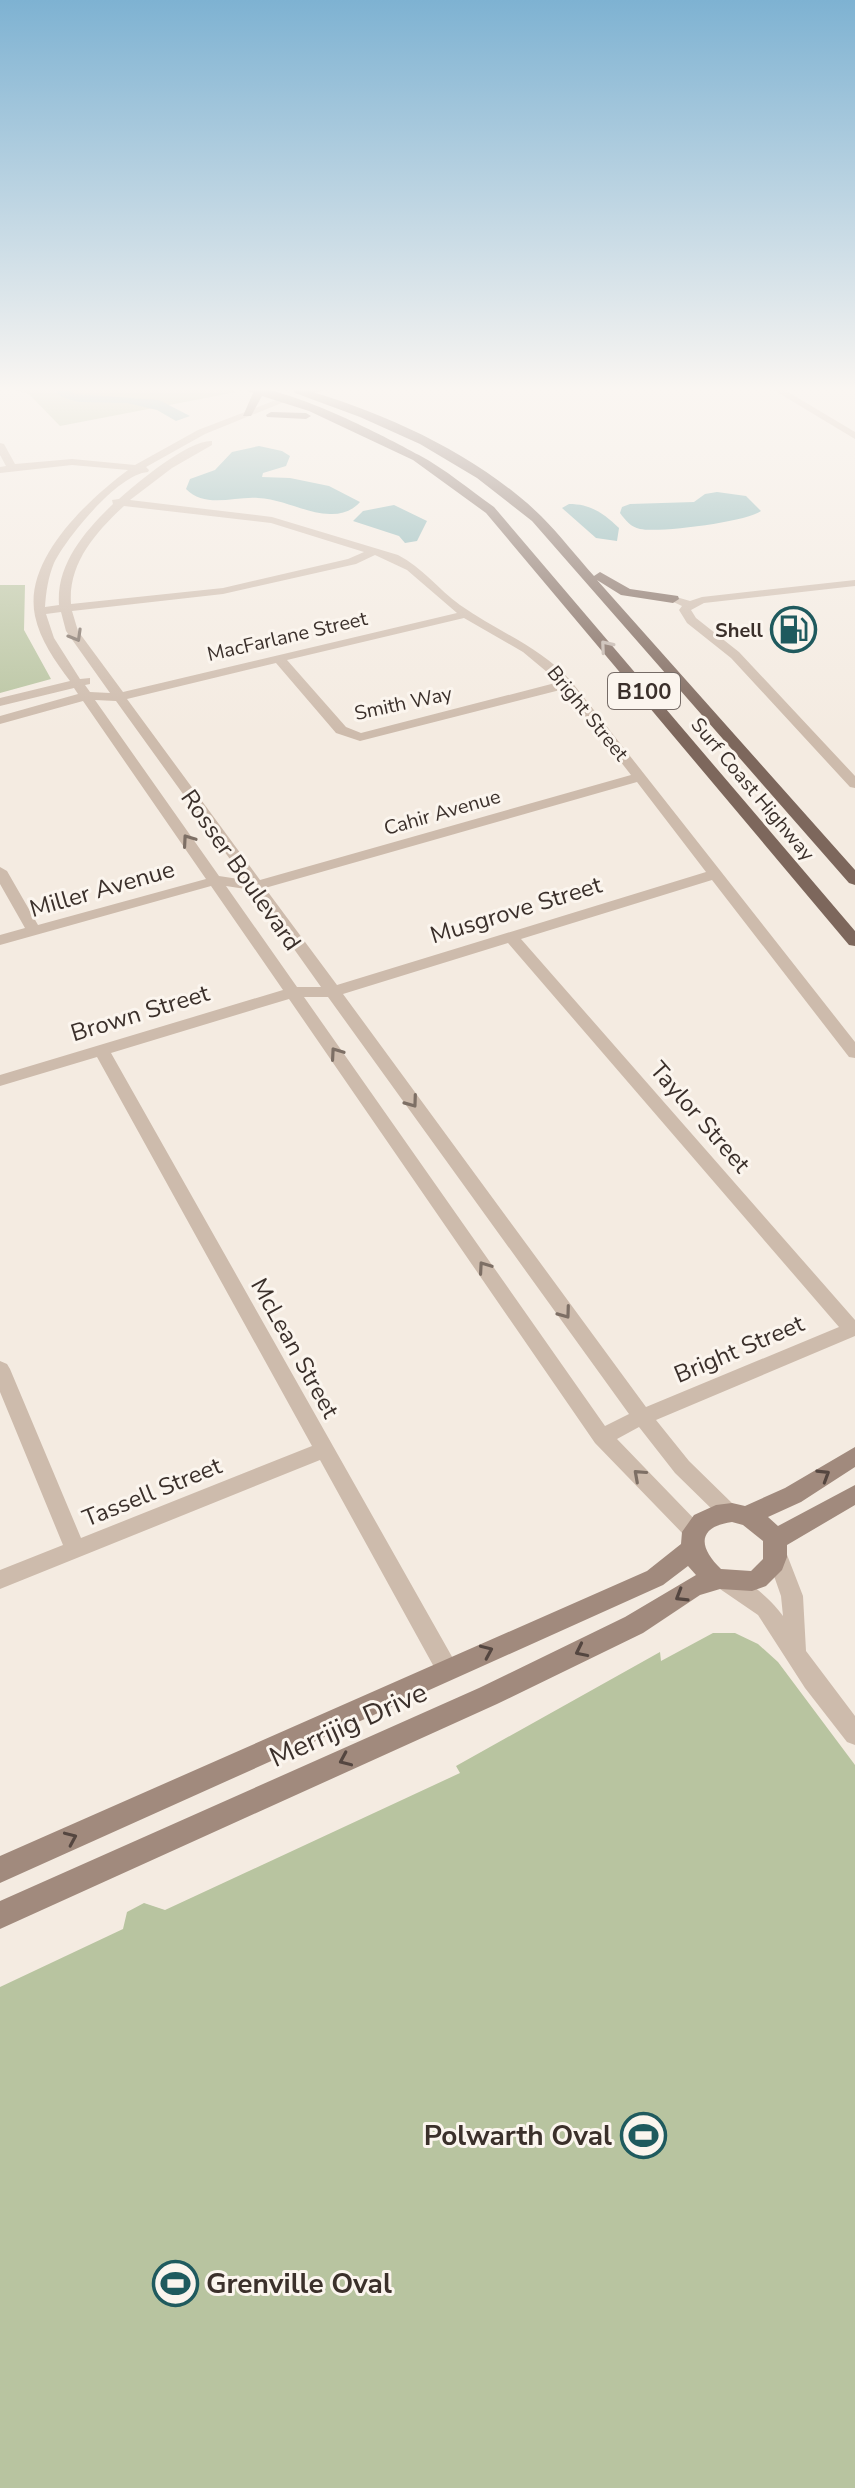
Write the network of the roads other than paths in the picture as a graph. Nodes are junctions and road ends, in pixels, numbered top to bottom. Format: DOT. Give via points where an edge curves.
graph roads {
  1 [pos="98,502"];
  2 [pos="117,502"];
  3 [pos="479,502"];
  4 [pos="517,502"];
  5 [pos="124,503"];
  6 [pos="555,537"];
  7 [pos="374,551"];
  8 [pos="855,583"];
  9 [pos="673,599"];
  10 [pos="690,605"];
  11 [pos="65,607"];
  12 [pos="40,611"];
  13 [pos="466,614"];
  14 [pos="278,658"];
  15 [pos="104,677"];
  16 [pos="567,684"];
  17 [pos="81,689"];
  18 [pos="118,697"];
  19 [pos="0,702"];
  20 [pos="0,720"];
  21 [pos="640,777"];
  22 [pos="855,784"];
  23 [pos="0,871"];
  24 [pos="715,874"];
  25 [pos="217,880"];
  26 [pos="855,880"];
  27 [pos="255,886"];
  28 [pos="34,931"];
  29 [pos="511,937"];
  30 [pos="0,940"];
  31 [pos="855,941"];
  32 [pos="294,992"];
  33 [pos="332,992"];
  34 [pos="101,1050"];
  35 [pos="855,1053"];
  36 [pos="0,1081"];
  37 [pos="854,1329"];
  38 [pos="0,1369"];
  39 [pos="642,1417"];
  40 [pos="602,1437"];
  41 [pos="322,1451"];
  42 [pos="855,1456"];
  43 [pos="855,1494"];
  44 [pos="738,1514"];
  45 [pos="692,1540"];
  46 [pos="776,1547"];
  47 [pos="76,1550"];
  48 [pos="0,1580"];
  49 [pos="721,1581"];
  50 [pos="798,1654"];
  51 [pos="447,1669"];
  52 [pos="855,1734"];
  53 [pos="0,1870"];
  54 [pos="0,1915"];
  1 -- 12 [label="street, Rosser Boulevard" via="48,562"];
  2 -- 5 [label="street, Bright Street"];
  31 -- 3 [label="main road, Surf Coast Highway / B100, one-way"];
  4 -- 6 [label="main road, Surf Coast Highway / B100"];
  5 -- 7 [label="street, Bright Street" via="272,520"];
  5 -- 11 [label="street" via="91,535 73,562"];
  6 -- 9 [label="main road" via="572,546 615,588"];
  6 -- 26 [label="main road, Surf Coast Highway / B100"];
  7 -- 11 [label="street" via="352,562 223,591"];
  7 -- 13 [label="street, Bright Street" via="405,563"];
  8 -- 10 [label="street"];
  9 -- 10 [label="street"];
  10 -- 22 [label="street" via="685,610 691,620 729,648"];
  11 -- 12 [label="street"];
  11 -- 15 [label="street, Rosser Boulevard, one-way" via="72,631"];
  12 -- 17 [label="street, Rosser Boulevard" via="50,643"];
  13 -- 14 [label="street, MacFarlane Street"];
  13 -- 16 [label="street, Bright Street" via="537,653"];
  14 -- 16 [label="street, Smith Way" via="352,736"];
  14 -- 18 [label="street, MacFarlane Street"];
  15 -- 17 [label="street"];
  15 -- 18 [label="street, Rosser Boulevard"];
  16 -- 21 [label="street, Bright Street"];
  17 -- 18 [label="street, MacFarlane Street"];
  17 -- 19 [label="street"];
  17 -- 20 [label="street"];
  25 -- 17 [label="street, Rosser Boulevard, one-way"];
  18 -- 27 [label="street, Rosser Boulevard"];
  21 -- 24 [label="street, Bright Street"];
  21 -- 27 [label="street, Cahir Avenue"];
  23 -- 28 [label="street"];
  24 -- 29 [label="street, Musgrove Street"];
  24 -- 35 [label="street, Bright Street"];
  25 -- 27 [label="street"];
  25 -- 28 [label="street, Miller Avenue"];
  25 -- 32 [label="street, Rosser Boulevard"];
  27 -- 33 [label="street, Rosser Boulevard"];
  28 -- 30 [label="street, Miller Avenue"];
  29 -- 33 [label="street, Musgrove Street"];
  29 -- 37 [label="street, Taylor Street"];
  32 -- 33 [label="street, Musgrove Street"];
  32 -- 34 [label="street, Brown Street"];
  40 -- 32 [label="street, Rosser Boulevard, one-way"];
  33 -- 39 [label="street, Rosser Boulevard, one-way"];
  34 -- 36 [label="street, Brown Street"];
  34 -- 41 [label="street, McLean Street"];
  37 -- 39 [label="street, Bright Street"];
  38 -- 47 [label="street"];
  39 -- 40 [label="street"];
  39 -- 44 [label="street, Rosser Boulevard" via="703,1489"];
  45 -- 40 [label="street, Rosser Boulevard, one-way"];
  41 -- 47 [label="street, Tassell Street"];
  41 -- 51 [label="street, McLean Street"];
  44 -- 42 [label="street, Merrijig Drive, one-way" via="793,1495"];
  43 -- 46 [label="street, Merrijig Drive" via="799,1525"];
  44 -- 45 [label="street, Merrijig Drive" via="714,1515"];
  44 -- 46 [label="street" via="762,1524"];
  45 -- 49 [label="street" via="695,1561"];
  51 -- 45 [label="street, Merrijig Drive, one-way" via="655,1578"];
  46 -- 49 [label="street, Merrijig Drive" via="767,1572 756,1580"];
  46 -- 50 [label="street" via="792,1596"];
  47 -- 48 [label="street, Tassell Street"];
  49 -- 50 [label="street" via="766,1608"];
  49 -- 54 [label="street, Merrijig Drive, one-way" via="687,1591 632,1626 485,1698"];
  50 -- 52 [label="street"];
  53 -- 51 [label="street, Merrijig Drive, one-way"];
}
